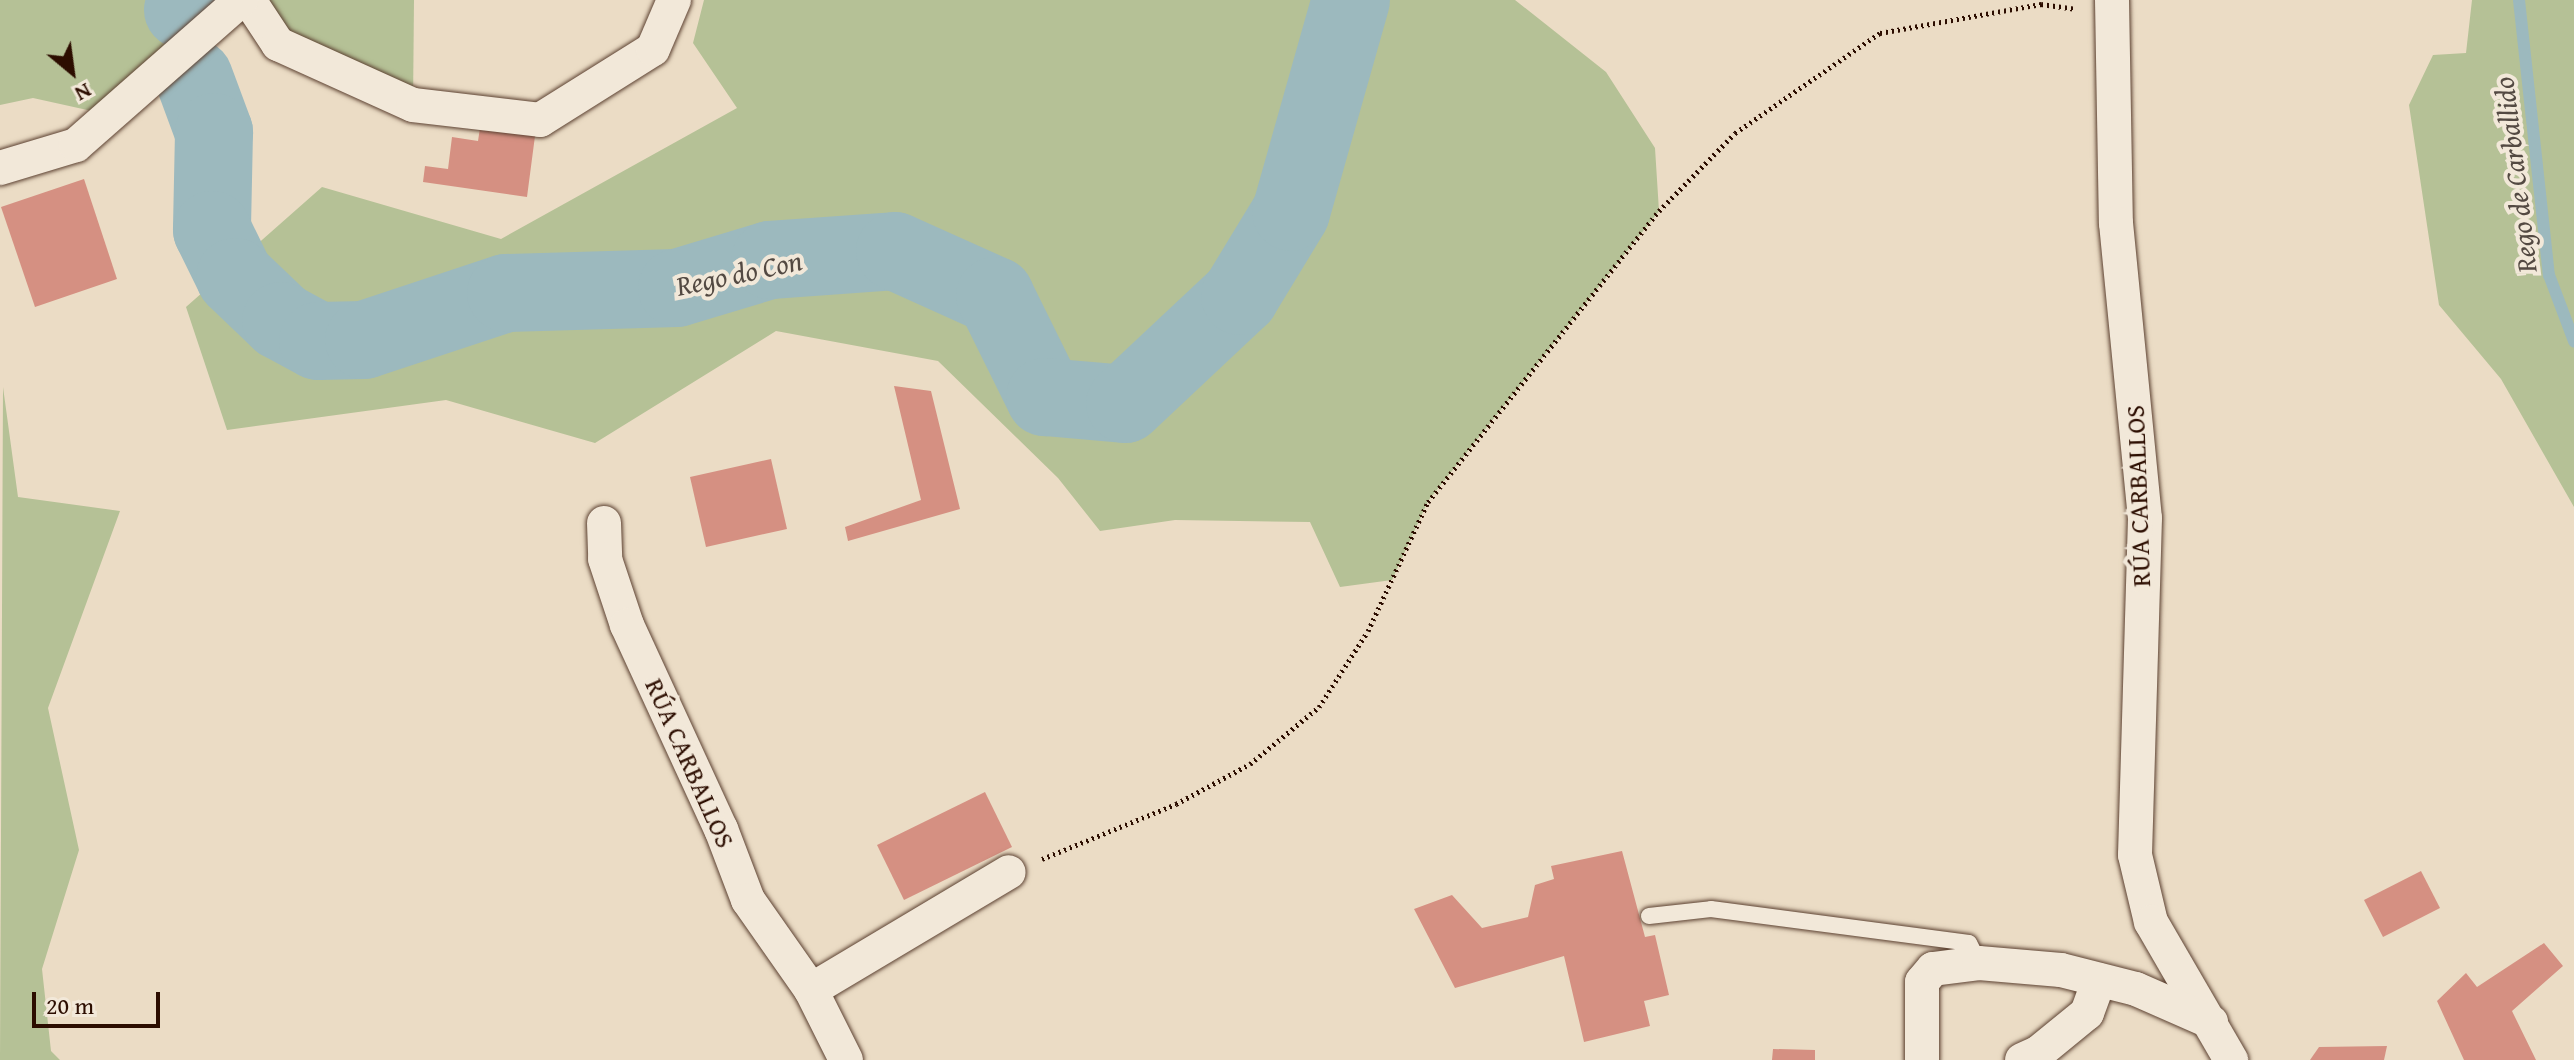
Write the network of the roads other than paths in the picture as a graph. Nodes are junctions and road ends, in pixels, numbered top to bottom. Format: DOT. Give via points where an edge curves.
graph roads {
  1 [pos="241,0"];
  2 [pos="249,0"];
  3 [pos="674,0"];
  4 [pos="2112,7"];
  5 [pos="0,168"];
  6 [pos="604,523"];
  7 [pos="1009,872"];
  8 [pos="1649,916"];
  9 [pos="1979,963"];
  10 [pos="2099,980"];
  11 [pos="811,990"];
  12 [pos="2211,1022"];
  13 [pos="846,1060"];
  14 [pos="1922,1060"];
  15 [pos="2022,1060"];
  16 [pos="2231,1060"];
  1 -- 5 [label="street" via="76,145"];
  2 -- 3 [label="street" via="278,44 413,105 540,120 653,49"];
  4 -- 12 [label="street, RÚA CARBALLOS" via="2116,223 2145,518 2135,855 2151,922"];
  6 -- 11 [label="street, RÚA CARBALLOS" via="605,559 627,625 748,900"];
  7 -- 11 [label="street"];
  8 -- 9 [label="lane" via="1711,909 1969,943"];
  9 -- 10 [label="street" via="2061,970"];
  9 -- 14 [label="street" via="1933,969 1922,982"];
  10 -- 12 [label="street" via="2163,999"];
  10 -- 15 [label="street" via="2087,1013"];
  11 -- 13 [label="street, RÚA CARBALLOS"];
  12 -- 16 [label="street, RÚA CARBALLOS"];
}
